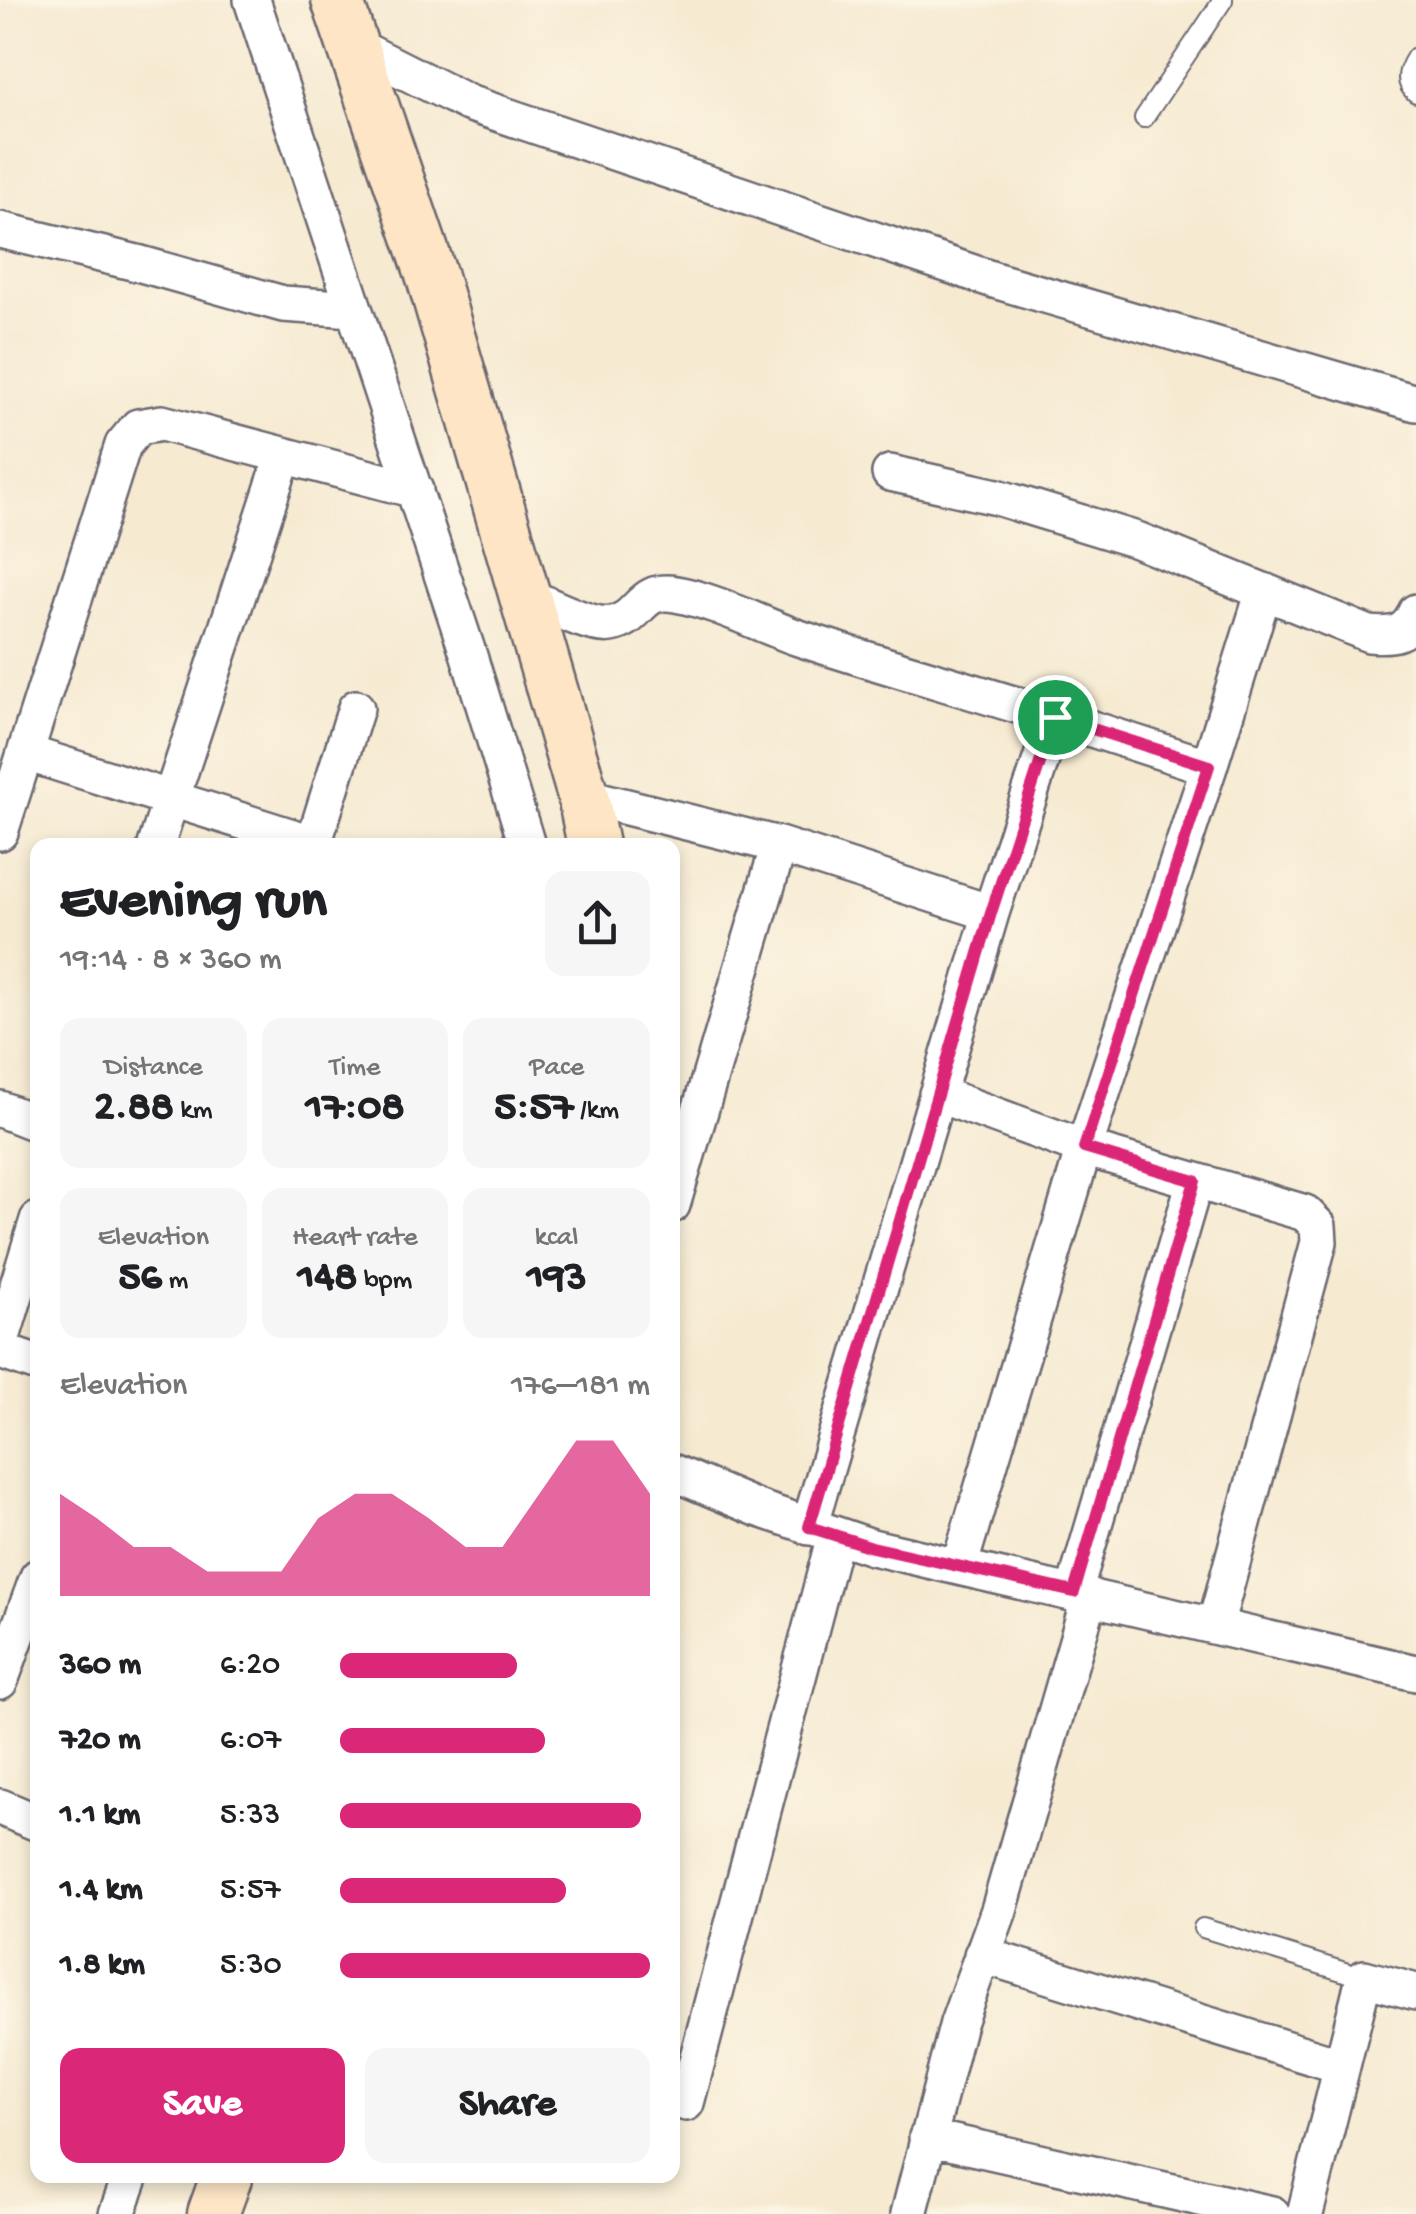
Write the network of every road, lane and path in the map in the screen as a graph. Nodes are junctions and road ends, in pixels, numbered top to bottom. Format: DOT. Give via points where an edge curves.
graph roads {
  1 [pos="252,0"];
  2 [pos="1222,0"];
  3 [pos="344,22"];
  4 [pos="1416,57"];
  5 [pos="1416,93"];
  6 [pos="1144,118"];
  7 [pos="0,230"];
  8 [pos="354,310"];
  9 [pos="1416,403"];
  10 [pos="284,457"];
  11 [pos="890,473"];
  12 [pos="415,490"];
  13 [pos="1264,591"];
  14 [pos="525,595"];
  15 [pos="1416,612"];
  16 [pos="356,708"];
  17 [pos="1055,717"];
  18 [pos="26,754"];
  19 [pos="1209,766"];
  20 [pos="583,796"];
  21 [pos="171,798"];
  22 [pos="0,832"];
  23 [pos="158,838"];
  24 [pos="296,838"];
  25 [pos="317,838"];
  26 [pos="526,838"];
  27 [pos="592,838"];
  28 [pos="779,846"];
  29 [pos="991,913"];
  30 [pos="937,1094"];
  31 [pos="0,1109"];
  32 [pos="30,1121"];
  33 [pos="1084,1148"];
  34 [pos="680,1177"];
  35 [pos="1195,1181"];
  36 [pos="30,1247"];
  37 [pos="0,1347"];
  38 [pos="30,1360"];
  39 [pos="680,1475"];
  40 [pos="822,1531"];
  41 [pos="959,1567"];
  42 [pos="1082,1594"];
  43 [pos="30,1599"];
  44 [pos="1216,1626"];
  45 [pos="1416,1673"];
  46 [pos="0,1680"];
  47 [pos="0,1807"];
  48 [pos="30,1820"];
  49 [pos="1204,1928"];
  50 [pos="982,1956"];
  51 [pos="1364,1978"];
  52 [pos="1416,1992"];
  53 [pos="1342,2066"];
  54 [pos="686,2104"];
  55 [pos="927,2137"];
  56 [pos="129,2183"];
  57 [pos="224,2183"];
  58 [pos="118,2214"];
  59 [pos="214,2214"];
  60 [pos="909,2214"];
  61 [pos="1272,2214"];
  62 [pos="1305,2214"];
  1 -- 8 [label="street"];
  2 -- 6 [label="lane"];
  3 -- 9 [label="street" via="468,103 994,280"];
  3 -- 14 [label="street" via="432,277"];
  4 -- 5 [label="lane" via="1408,82"];
  7 -- 8 [label="street" via="283,304"];
  8 -- 12 [label="street"];
  10 -- 12 [label="street"];
  10 -- 18 [label="street" via="162,423 138,427 123,445"];
  10 -- 21 [label="street"];
  11 -- 13 [label="street" via="1100,528"];
  12 -- 26 [label="street"];
  13 -- 15 [label="street" via="1369,634 1392,636 1411,626"];
  13 -- 19 [label="street"];
  14 -- 17 [label="street" via="610,625 632,616 649,596 677,594"];
  14 -- 20 [label="street"];
  16 -- 25 [label="street"];
  17 -- 19 [label="street"];
  17 -- 29 [label="street"];
  18 -- 21 [label="street"];
  18 -- 22 [label="street"];
  19 -- 33 [label="street"];
  20 -- 27 [label="street"];
  20 -- 28 [label="street"];
  21 -- 23 [label="street"];
  21 -- 24 [label="street"];
  28 -- 29 [label="street"];
  28 -- 34 [label="street"];
  29 -- 30 [label="street"];
  30 -- 33 [label="street"];
  30 -- 40 [label="street"];
  31 -- 32 [label="street"];
  33 -- 35 [label="street"];
  33 -- 41 [label="street"];
  35 -- 42 [label="street"];
  35 -- 44 [label="street" via="1304,1213 1318,1226 1319,1242"];
  36 -- 37 [label="street"];
  37 -- 38 [label="street"];
  39 -- 40 [label="street"];
  40 -- 41 [label="street"];
  40 -- 54 [label="street"];
  41 -- 42 [label="street"];
  42 -- 44 [label="street"];
  42 -- 50 [label="street"];
  43 -- 46 [label="street"];
  44 -- 45 [label="street"];
  47 -- 48 [label="street"];
  49 -- 51 [label="lane"];
  50 -- 53 [label="street"];
  50 -- 55 [label="street"];
  51 -- 52 [label="street"];
  51 -- 53 [label="street"];
  53 -- 62 [label="street"];
  55 -- 60 [label="street"];
  55 -- 61 [label="street"];
  56 -- 58 [label="street"];
  57 -- 59 [label="street"];
}
